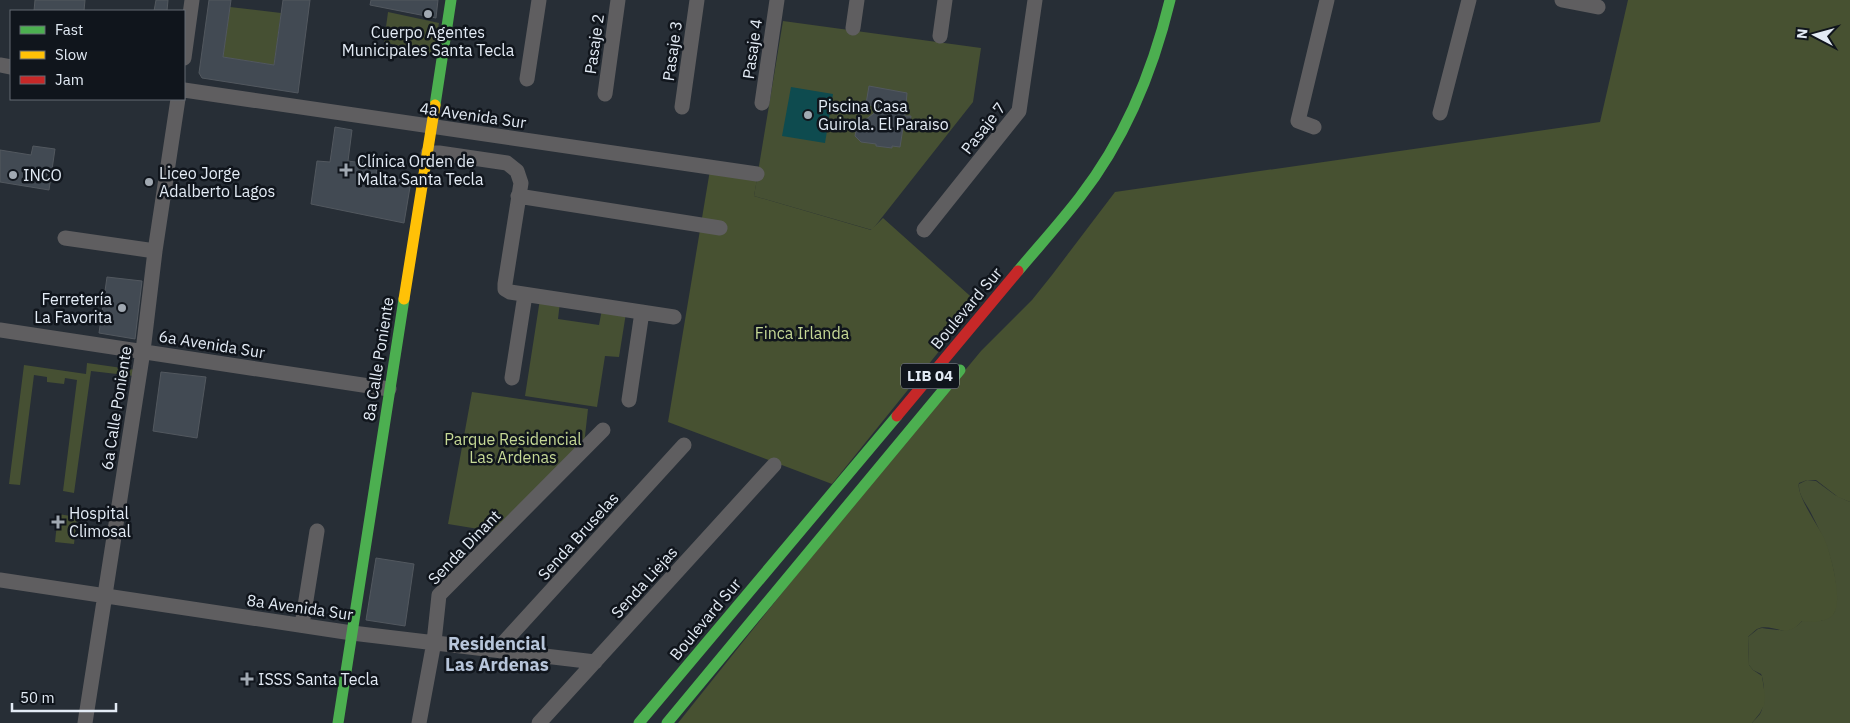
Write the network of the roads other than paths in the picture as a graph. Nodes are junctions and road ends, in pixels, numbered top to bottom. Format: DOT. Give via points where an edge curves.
graph roads {
  1 [pos="192,0"];
  2 [pos="451,0"];
  3 [pos="539,0"];
  4 [pos="618,0"];
  5 [pos="697,0"];
  6 [pos="777,0"];
  7 [pos="857,0"];
  8 [pos="945,0"];
  9 [pos="1034,0"];
  10 [pos="1170,0"];
  11 [pos="1327,0"];
  12 [pos="1469,0"];
  13 [pos="1562,0"];
  14 [pos="1598,7"];
  15 [pos="853,28"];
  16 [pos="940,36"];
  17 [pos="185,51"];
  18 [pos="527,79"];
  19 [pos="185,90"];
  20 [pos="605,94"];
  21 [pos="178,100"];
  22 [pos="762,103"];
  23 [pos="682,107"];
  24 [pos="1440,113"];
  25 [pos="432,127"];
  26 [pos="1314,127"];
  27 [pos="428,153"];
  28 [pos="757,174"];
  29 [pos="518,196"];
  30 [pos="720,228"];
  31 [pos="924,230"];
  32 [pos="65,238"];
  33 [pos="155,251"];
  34 [pos="525,295"];
  35 [pos="642,312"];
  36 [pos="674,317"];
  37 [pos="0,330"];
  38 [pos="143,350"];
  39 [pos="965,364"];
  40 [pos="512,378"];
  41 [pos="389,388"];
  42 [pos="629,400"];
  43 [pos="604,430"];
  44 [pos="684,445"];
  45 [pos="774,465"];
  46 [pos="317,531"];
  47 [pos="0,580"];
  48 [pos="104,596"];
  49 [pos="302,625"];
  50 [pos="352,632"];
  51 [pos="434,642"];
  52 [pos="497,650"];
  53 [pos="595,662"];
  54 [pos="85,723"];
  55 [pos="338,723"];
  56 [pos="419,723"];
  57 [pos="539,723"];
  58 [pos="639,723"];
  59 [pos="666,723"];
  1 -- 17 [label="street"];
  2 -- 25 [label="main road, 8a Calle Poniente"];
  3 -- 18 [label="street"];
  4 -- 20 [label="street, Pasaje 2"];
  5 -- 23 [label="street, Pasaje 3"];
  6 -- 22 [label="street, Pasaje 4"];
  7 -- 15 [label="street"];
  8 -- 16 [label="street"];
  9 -- 31 [label="street, Pasaje 7" via="1018,115"];
  10 -- 58 [label="main road, Boulevard Sur / LIB 04" via="1162,36 1140,97 1117,143 1085,191"];
  11 -- 26 [label="street" via="1298,121"];
  12 -- 24 [label="street"];
  13 -- 14 [label="street"];
  19 -- 25 [label="street, 4a Avenida Sur"];
  21 -- 33 [label="street, 6a Calle Poniente"];
  25 -- 27 [label="main road, 8a Calle Poniente"];
  25 -- 28 [label="street, 4a Avenida Sur"];
  27 -- 29 [label="street" via="507,162 520,176"];
  27 -- 41 [label="main road, 8a Calle Poniente"];
  29 -- 30 [label="street"];
  29 -- 34 [label="street" via="505,284 510,292"];
  32 -- 33 [label="street"];
  33 -- 38 [label="street, 6a Calle Poniente"];
  34 -- 35 [label="street"];
  34 -- 40 [label="street"];
  35 -- 36 [label="street"];
  35 -- 42 [label="street"];
  37 -- 38 [label="street, 6a Avenida Sur"];
  38 -- 41 [label="street, 6a Avenida Sur"];
  38 -- 48 [label="street, 6a Calle Poniente"];
  39 -- 59 [label="main road, LIB 04"];
  41 -- 50 [label="main road, 8a Calle Poniente"];
  43 -- 51 [label="street, Senda Dinant" via="439,595"];
  44 -- 52 [label="street, Senda Bruselas"];
  45 -- 53 [label="street, Senda Liejas"];
  46 -- 49 [label="street"];
  47 -- 48 [label="street, 8a Avenida Sur"];
  48 -- 49 [label="street, 8a Avenida Sur"];
  48 -- 54 [label="street, 6a Calle Poniente"];
  49 -- 50 [label="street, 8a Avenida Sur"];
  50 -- 51 [label="street, 8a Avenida Sur"];
  50 -- 55 [label="main road, 8a Calle Poniente"];
  51 -- 52 [label="street, 8a Avenida Sur"];
  51 -- 56 [label="street, Senda Dinant"];
  52 -- 53 [label="street, 8a Avenida Sur"];
  53 -- 57 [label="street, Senda Liejas"];
}
